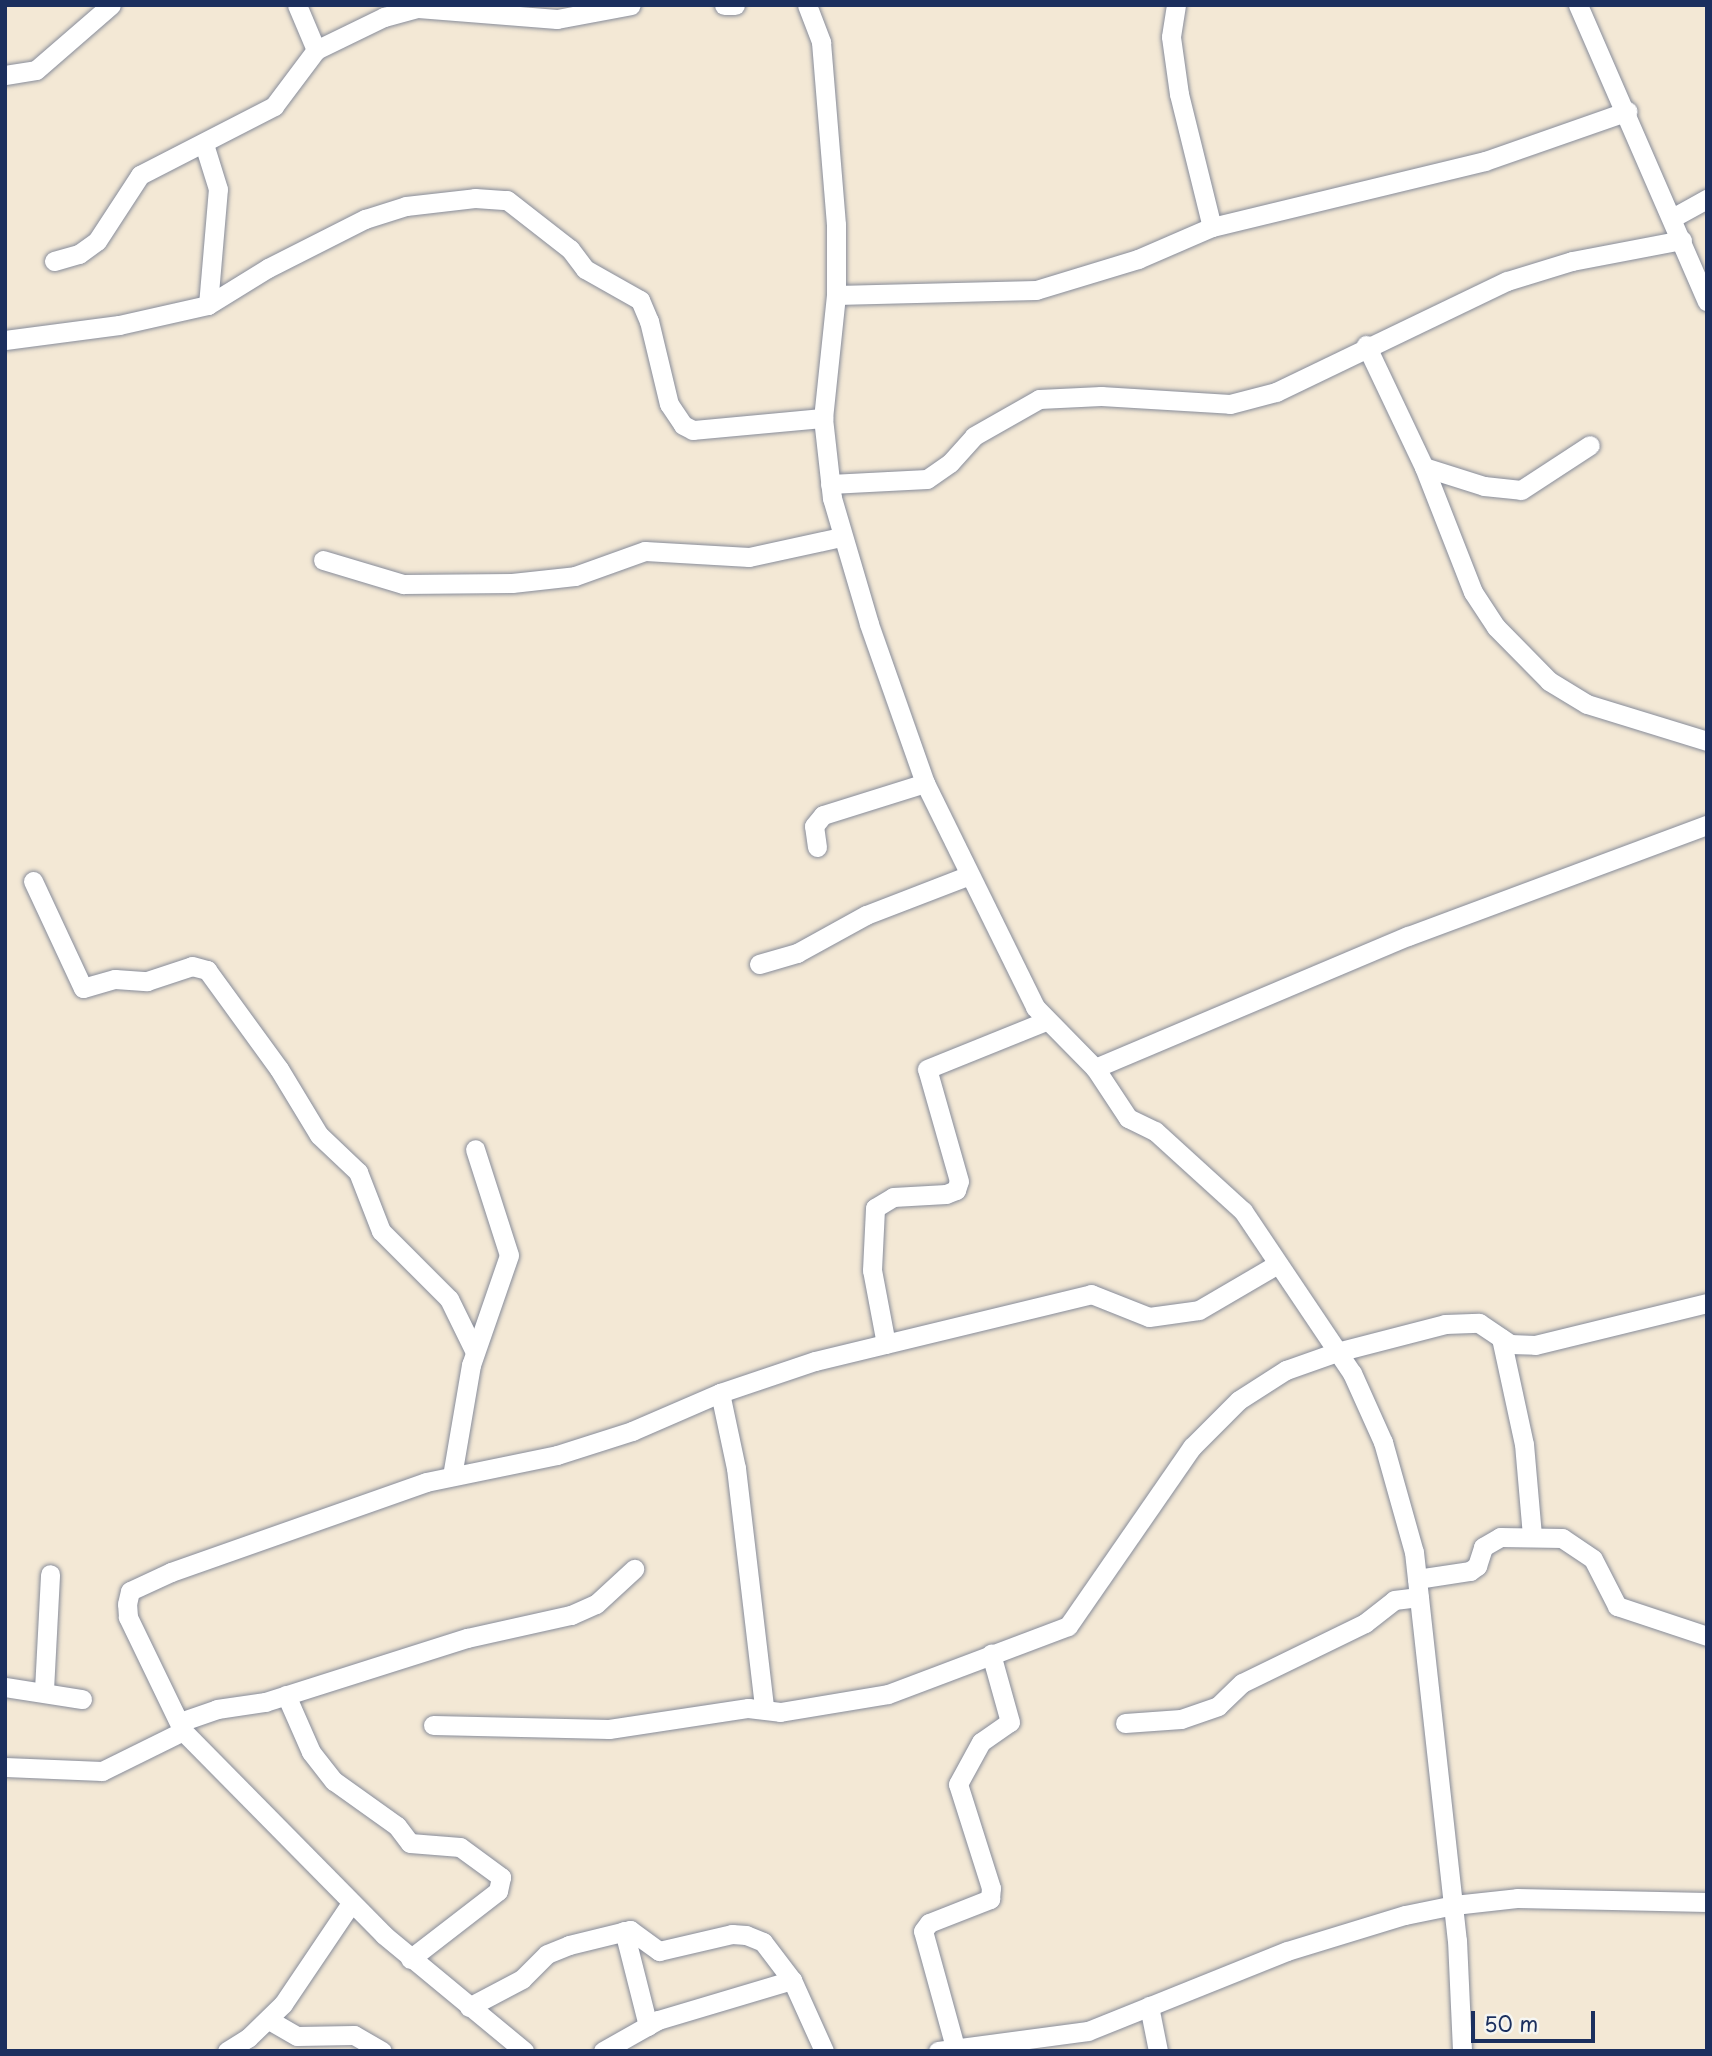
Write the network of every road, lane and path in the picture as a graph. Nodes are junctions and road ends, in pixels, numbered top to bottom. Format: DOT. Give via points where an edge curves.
graph roads {
  1 [pos="111,5"];
  2 [pos="297,5"];
  3 [pos="631,5"];
  4 [pos="724,5"];
  5 [pos="734,5"];
  6 [pos="807,5"];
  7 [pos="1176,5"];
  8 [pos="1578,5"];
  9 [pos="441,9"];
  10 [pos="316,50"];
  11 [pos="5,75"];
  12 [pos="1628,111"];
  13 [pos="204,144"];
  14 [pos="1707,198"];
  15 [pos="1674,217"];
  16 [pos="1212,227"];
  17 [pos="1682,240"];
  18 [pos="54,261"];
  19 [pos="1699,262"];
  20 [pos="836,295"];
  21 [pos="1707,301"];
  22 [pos="208,305"];
  23 [pos="5,340"];
  24 [pos="1366,345"];
  25 [pos="823,418"];
  26 [pos="1590,445"];
  27 [pos="1424,467"];
  28 [pos="830,484"];
  29 [pos="841,537"];
  30 [pos="323,560"];
  31 [pos="1707,741"];
  32 [pos="925,783"];
  33 [pos="1707,825"];
  34 [pos="817,847"];
  35 [pos="967,876"];
  36 [pos="33,881"];
  37 [pos="759,964"];
  38 [pos="1046,1021"];
  39 [pos="1095,1068"];
  40 [pos="475,1149"];
  41 [pos="1276,1265"];
  42 [pos="1707,1303"];
  43 [pos="1501,1338"];
  44 [pos="886,1344"];
  45 [pos="475,1352"];
  46 [pos="1337,1352"];
  47 [pos="720,1392"];
  48 [pos="452,1476"];
  49 [pos="1532,1535"];
  50 [pos="634,1569"];
  51 [pos="50,1573"];
  52 [pos="1418,1588"];
  53 [pos="1707,1636"];
  54 [pos="992,1654"];
  55 [pos="5,1687"];
  56 [pos="44,1690"];
  57 [pos="286,1695"];
  58 [pos="82,1699"];
  59 [pos="764,1708"];
  60 [pos="1125,1723"];
  61 [pos="433,1725"];
  62 [pos="181,1727"];
  63 [pos="5,1767"];
  64 [pos="1707,1902"];
  65 [pos="351,1903"];
  66 [pos="1454,1905"];
  67 [pos="624,1931"];
  68 [pos="410,1959"];
  69 [pos="792,1980"];
  70 [pos="1149,2006"];
  71 [pos="469,2007"];
  72 [pos="269,2020"];
  73 [pos="648,2026"];
  74 [pos="946,2049"];
  75 [pos="227,2051"];
  76 [pos="382,2051"];
  77 [pos="524,2051"];
  78 [pos="603,2051"];
  79 [pos="824,2051"];
  80 [pos="1158,2051"];
  81 [pos="1462,2051"];
  1 -- 11 [label="street" via="36,70"];
  2 -- 10 [label="street"];
  3 -- 9 [label="street" via="557,19"];
  4 -- 5 [label="street"];
  6 -- 20 [label="street" via="819,31 824,65 832,151"];
  7 -- 16 [label="street" via="1171,37 1179,94"];
  8 -- 12 [label="street"];
  9 -- 10 [label="street" via="418,8 384,17"];
  10 -- 13 [label="street" via="274,106"];
  12 -- 15 [label="street"];
  12 -- 16 [label="street" via="1485,161"];
  13 -- 18 [label="street" via="140,174 97,242 79,254"];
  13 -- 22 [label="street" via="218,189"];
  14 -- 15 [label="street"];
  15 -- 17 [label="street"];
  16 -- 20 [label="street" via="1138,259 1036,290"];
  17 -- 19 [label="street"];
  17 -- 24 [label="street" via="1572,261 1507,281"];
  19 -- 21 [label="street"];
  20 -- 25 [label="street"];
  22 -- 23 [label="street" via="119,325"];
  22 -- 25 [label="street" via="268,268 365,219 406,206 475,198 507,200 570,249 585,269 640,300 649,321 660,378 683,425 693,430"];
  24 -- 27 [label="street"];
  24 -- 28 [label="street" via="1313,376 1230,404 1088,396 1040,399 974,436 950,463 927,479"];
  25 -- 28 [label="street"];
  26 -- 27 [label="street" via="1521,490 1484,486"];
  27 -- 31 [label="street" via="1473,592 1525,659 1587,704"];
  28 -- 29 [label="street"];
  29 -- 30 [label="street" via="749,557 645,551 575,576 512,583 403,583"];
  29 -- 32 [label="street"];
  32 -- 34 [label="street" via="823,815 814,826"];
  32 -- 35 [label="street"];
  33 -- 39 [label="street" via="1408,936"];
  35 -- 37 [label="street" via="866,915 797,953"];
  35 -- 38 [label="street"];
  36 -- 45 [label="street" via="83,988 115,979 147,981 192,966 207,970 279,1069 319,1135 358,1172 381,1231 449,1298"];
  38 -- 39 [label="street"];
  38 -- 44 [label="street" via="927,1069 959,1181 956,1190 946,1194 893,1196 875,1209 872,1270"];
  39 -- 41 [label="street" via="1128,1118 1155,1131 1238,1206"];
  40 -- 45 [label="street" via="509,1255"];
  41 -- 44 [label="street" via="1208,1308 1161,1318 1091,1294"];
  41 -- 46 [label="street"];
  42 -- 43 [label="street" via="1535,1345 1510,1344"];
  43 -- 46 [label="street" via="1479,1323 1468,1322"];
  43 -- 49 [label="street" via="1524,1444"];
  44 -- 47 [label="street"];
  45 -- 48 [label="street"];
  46 -- 52 [label="street" via="1358,1385 1383,1442 1409,1526"];
  46 -- 54 [label="street" via="1259,1386 1205,1432 1068,1626"];
  47 -- 48 [label="street" via="632,1431 557,1455"];
  47 -- 59 [label="street" via="738,1481"];
  48 -- 62 [label="street" via="219,1552 130,1591 128,1617"];
  49 -- 52 [label="street" via="1490,1542 1470,1571"];
  49 -- 53 [label="street" via="1562,1538 1588,1554 1617,1606"];
  50 -- 57 [label="street" via="596,1604 579,1613 467,1637"];
  51 -- 56 [label="street"];
  52 -- 60 [label="street" via="1365,1623 1242,1684 1218,1706 1181,1718"];
  52 -- 66 [label="street"];
  54 -- 59 [label="street" via="870,1699 780,1712"];
  54 -- 74 [label="street" via="1010,1722 981,1742 958,1784 991,1895 985,1903 929,1923 923,1931"];
  55 -- 56 [label="street"];
  56 -- 58 [label="street"];
  57 -- 62 [label="street" via="235,1709 217,1709"];
  57 -- 68 [label="street" via="311,1752 334,1781 397,1826 410,1843 460,1847 501,1877 498,1891"];
  59 -- 61 [label="street" via="594,1730"];
  62 -- 63 [label="street" via="102,1771"];
  62 -- 65 [label="street"];
  64 -- 66 [label="street" via="1517,1898"];
  65 -- 68 [label="street"];
  65 -- 72 [label="street" via="306,1975"];
  66 -- 70 [label="street" via="1323,1939"];
  66 -- 81 [label="street"];
  67 -- 69 [label="street" via="636,1930 659,1951 732,1934 755,1937"];
  67 -- 71 [label="street" via="560,1947 522,1979"];
  67 -- 73 [label="street"];
  68 -- 71 [label="street"];
  69 -- 73 [label="street"];
  69 -- 79 [label="street"];
  70 -- 74 [label="street" via="1088,2031"];
  70 -- 80 [label="street"];
  71 -- 77 [label="street"];
  72 -- 75 [label="street"];
  72 -- 76 [label="street" via="297,2036 354,2035"];
  73 -- 78 [label="street"];
}
